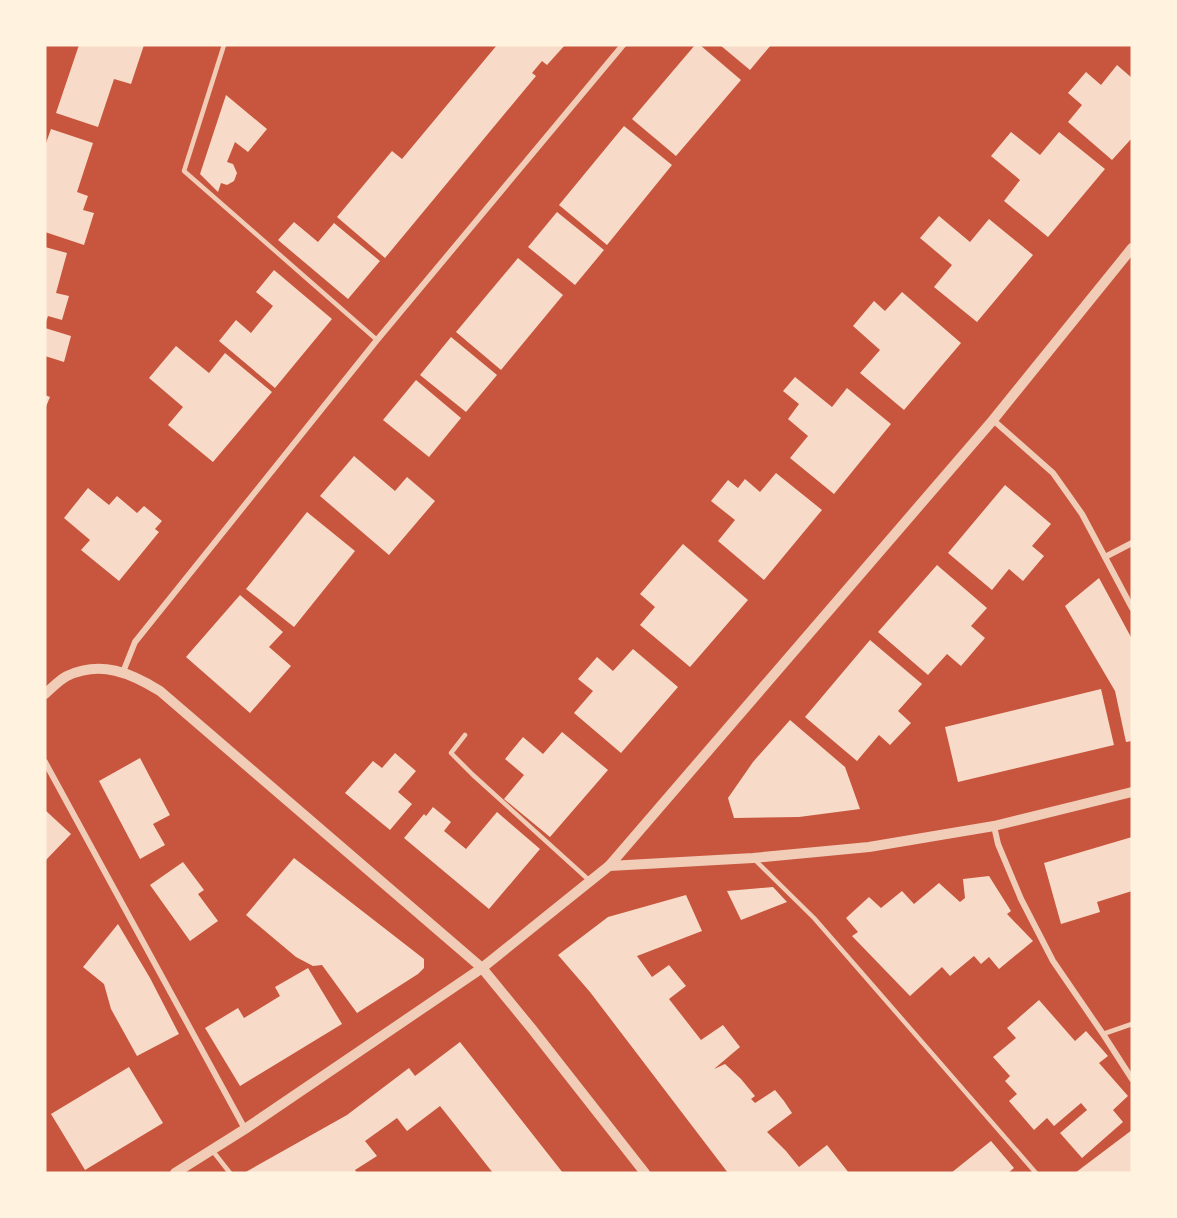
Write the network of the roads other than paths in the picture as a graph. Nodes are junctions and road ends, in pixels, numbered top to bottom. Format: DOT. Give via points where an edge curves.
graph roads {
  1 [pos="224,45"];
  2 [pos="623,45"];
  3 [pos="1132,248"];
  4 [pos="376,340"];
  5 [pos="993,420"];
  6 [pos="1132,543"];
  7 [pos="1105,557"];
  8 [pos="1132,608"];
  9 [pos="123,672"];
  10 [pos="45,694"];
  11 [pos="465,735"];
  12 [pos="45,762"];
  13 [pos="1132,792"];
  14 [pos="994,826"];
  15 [pos="753,858"];
  16 [pos="609,866"];
  17 [pos="590,881"];
  18 [pos="482,968"];
  19 [pos="1132,1024"];
  20 [pos="1103,1034"];
  21 [pos="1132,1079"];
  22 [pos="245,1129"];
  23 [pos="212,1150"];
  24 [pos="175,1173"];
  25 [pos="230,1173"];
  26 [pos="645,1173"];
  27 [pos="1036,1173"];
  1 -- 4 [label="lane" via="184,171"];
  2 -- 4 [label="street"];
  3 -- 5 [label="street"];
  4 -- 9 [label="street" via="135,642"];
  5 -- 7 [label="street" via="1053,473 1082,514"];
  5 -- 16 [label="street"];
  6 -- 7 [label="street"];
  7 -- 8 [label="street"];
  9 -- 10 [label="street" via="85,670 66,677"];
  9 -- 18 [label="street" via="160,691"];
  11 -- 17 [label="lane" via="451,753"];
  12 -- 22 [label="street"];
  13 -- 14 [label="street"];
  14 -- 15 [label="street" via="869,848"];
  14 -- 20 [label="street" via="1021,899 1053,962"];
  15 -- 16 [label="street"];
  15 -- 27 [label="lane" via="814,918"];
  16 -- 17 [label="street"];
  17 -- 18 [label="street"];
  18 -- 22 [label="street"];
  18 -- 26 [label="street"];
  19 -- 20 [label="lane"];
  20 -- 21 [label="street"];
  22 -- 23 [label="street"];
  23 -- 24 [label="street"];
  23 -- 25 [label="lane"];
}
